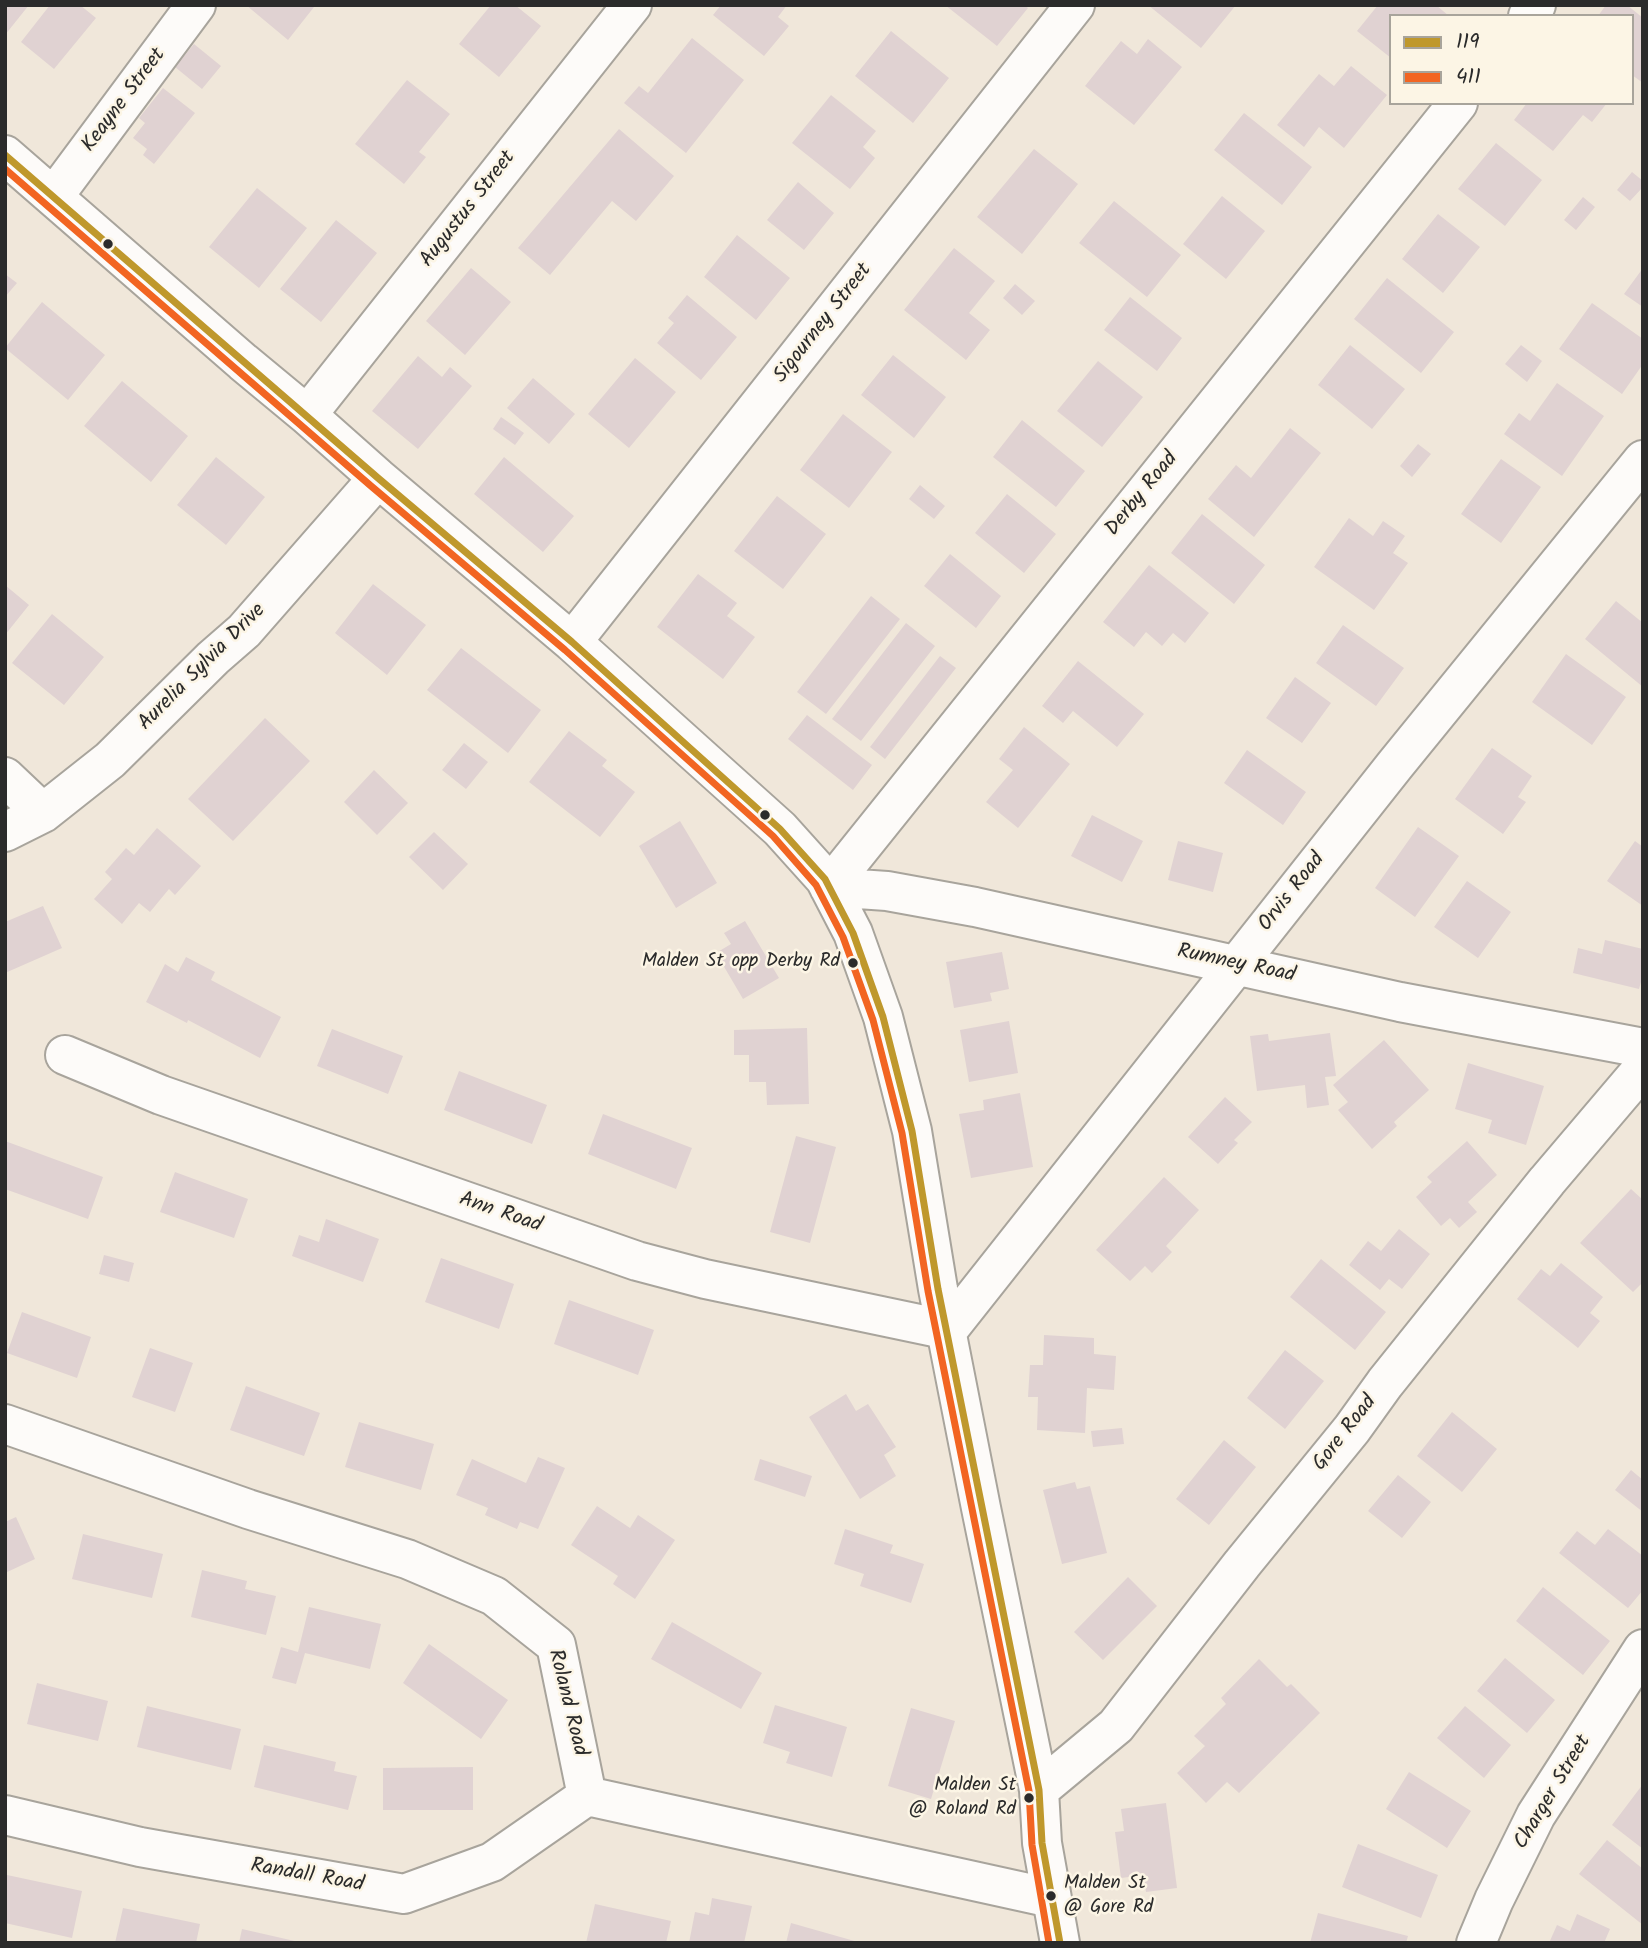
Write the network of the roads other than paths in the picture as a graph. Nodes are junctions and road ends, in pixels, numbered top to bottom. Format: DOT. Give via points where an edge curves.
graph roads {
  1 [pos="196,5"];
  2 [pos="632,5"];
  3 [pos="1075,5"];
  4 [pos="1456,105"];
  5 [pos="5,155"];
  6 [pos="54,196"];
  7 [pos="307,415"];
  8 [pos="1643,460"];
  9 [pos="378,478"];
  10 [pos="572,642"];
  11 [pos="5,776"];
  12 [pos="43,813"];
  13 [pos="5,832"];
  14 [pos="829,887"];
  15 [pos="1236,965"];
  16 [pos="1643,1048"];
  17 [pos="65,1055"];
  18 [pos="1643,1068"];
  19 [pos="948,1330"];
  20 [pos="5,1424"];
  21 [pos="1643,1649"];
  22 [pos="1039,1790"];
  23 [pos="587,1796"];
  24 [pos="5,1815"];
  25 [pos="1052,1898"];
  26 [pos="1060,1943"];
  27 [pos="1476,1943"];
  1 -- 6 [label="street, Keayne Street"];
  2 -- 7 [label="street, Augustus Street"];
  3 -- 10 [label="street, Sigourney Street"];
  4 -- 14 [label="street, Derby Road"];
  5 -- 6 [label="street"];
  6 -- 7 [label="street"];
  7 -- 9 [label="street"];
  8 -- 15 [label="street, Orvis Road"];
  9 -- 10 [label="street"];
  9 -- 12 [label="street, Aurelia Sylvia Drive" via="244,631 110,760"];
  10 -- 14 [label="street" via="780,829"];
  11 -- 12 [label="street"];
  12 -- 13 [label="street, Aurelia Sylvia Drive"];
  14 -- 15 [label="street, Rumney Road" via="887,891 975,907"];
  14 -- 19 [label="street" via="853,933 883,1017 912,1131"];
  15 -- 16 [label="street, Rumney Road"];
  15 -- 19 [label="street, Orvis Road"];
  17 -- 19 [label="street, Ann Road" via="161,1096 637,1261"];
  18 -- 22 [label="street, Gore Road" via="1539,1190 1116,1726"];
  19 -- 22 [label="street"];
  20 -- 23 [label="street, Roland Road" via="407,1559 494,1596 556,1645"];
  21 -- 27 [label="street, Charger Street" via="1536,1815"];
  22 -- 25 [label="street"];
  23 -- 24 [label="street, Randall Road" via="492,1862 404,1894 140,1847"];
  23 -- 25 [label="street"];
  25 -- 26 [label="street"];
}
